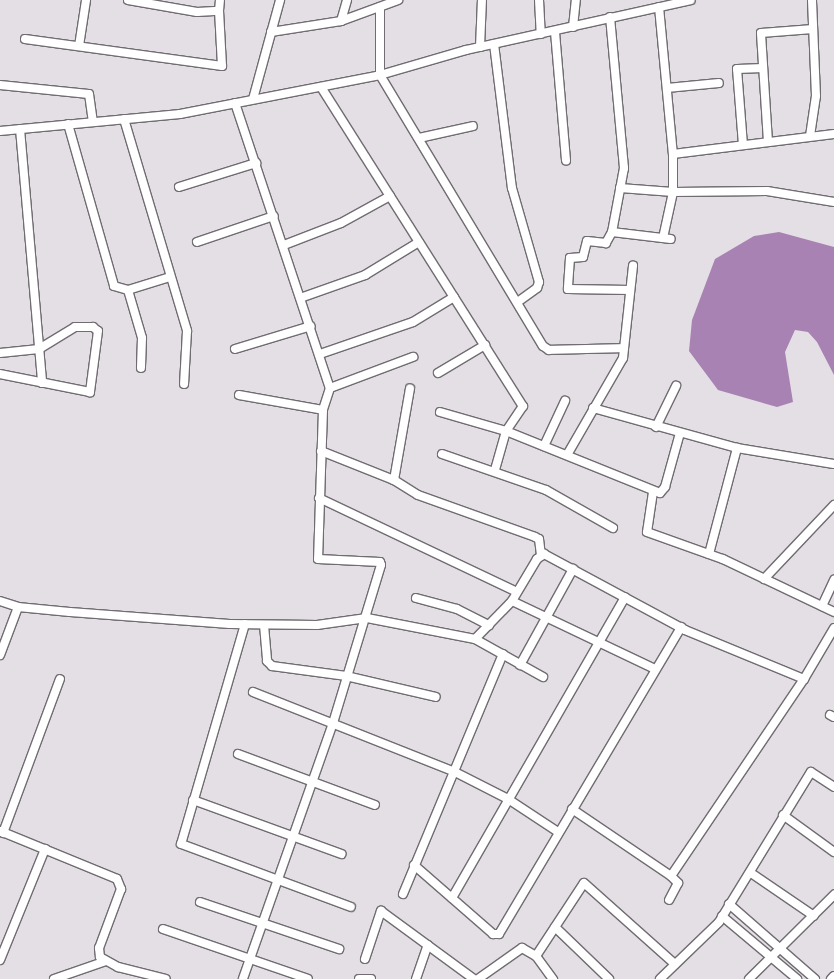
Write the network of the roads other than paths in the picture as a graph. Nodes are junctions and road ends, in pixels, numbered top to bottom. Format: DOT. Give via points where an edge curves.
graph roads {
  1 [pos="86,0"];
  2 [pos="128,0"];
  3 [pos="220,0"];
  4 [pos="280,0"];
  5 [pos="347,0"];
  6 [pos="398,0"];
  7 [pos="482,0"];
  8 [pos="539,0"];
  9 [pos="576,0"];
  10 [pos="691,0"];
  11 [pos="812,0"];
  12 [pos="662,4"];
  13 [pos="380,7"];
  14 [pos="219,11"];
  15 [pos="610,17"];
  16 [pos="341,21"];
  17 [pos="573,27"];
  18 [pos="813,29"];
  19 [pos="271,32"];
  20 [pos="555,32"];
  21 [pos="541,34"];
  22 [pos="25,39"];
  23 [pos="494,44"];
  24 [pos="79,46"];
  25 [pos="480,47"];
  26 [pos="763,68"];
  27 [pos="380,75"];
  28 [pos="719,83"];
  29 [pos="0,85"];
  30 [pos="321,87"];
  31 [pos="667,88"];
  32 [pos="253,99"];
  33 [pos="235,103"];
  34 [pos="124,119"];
  35 [pos="93,122"];
  36 [pos="68,124"];
  37 [pos="473,126"];
  38 [pos="20,129"];
  39 [pos="0,131"];
  40 [pos="834,134"];
  41 [pos="810,136"];
  42 [pos="419,138"];
  43 [pos="768,142"];
  44 [pos="743,145"];
  45 [pos="673,154"];
  46 [pos="566,161"];
  47 [pos="256,163"];
  48 [pos="179,187"];
  49 [pos="620,188"];
  50 [pos="673,192"];
  51 [pos="390,196"];
  52 [pos="834,202"];
  53 [pos="274,216"];
  54 [pos="612,232"];
  55 [pos="197,242"];
  56 [pos="419,242"];
  57 [pos="284,245"];
  58 [pos="633,266"];
  59 [pos="170,277"];
  60 [pos="128,290"];
  61 [pos="630,290"];
  62 [pos="302,297"];
  63 [pos="454,297"];
  64 [pos="518,302"];
  65 [pos="311,326"];
  66 [pos="484,345"];
  67 [pos="624,348"];
  68 [pos="39,349"];
  69 [pos="235,349"];
  70 [pos="0,353"];
  71 [pos="320,354"];
  72 [pos="413,357"];
  73 [pos="140,368"];
  74 [pos="438,373"];
  75 [pos="0,374"];
  76 [pos="42,383"];
  77 [pos="184,384"];
  78 [pos="676,386"];
  79 [pos="330,388"];
  80 [pos="410,388"];
  81 [pos="239,395"];
  82 [pos="565,401"];
  83 [pos="593,408"];
  84 [pos="323,410"];
  85 [pos="440,412"];
  86 [pos="656,427"];
  87 [pos="506,431"];
  88 [pos="680,433"];
  89 [pos="544,446"];
  90 [pos="737,448"];
  91 [pos="321,451"];
  92 [pos="442,454"];
  93 [pos="567,455"];
  94 [pos="834,464"];
  95 [pos="495,470"];
  96 [pos="394,480"];
  97 [pos="653,492"];
  98 [pos="319,498"];
  99 [pos="834,505"];
  100 [pos="613,528"];
  101 [pos="709,554"];
  102 [pos="541,556"];
  103 [pos="573,569"];
  104 [pos="764,578"];
  105 [pos="834,580"];
  106 [pos="517,592"];
  107 [pos="625,597"];
  108 [pos="416,598"];
  109 [pos="0,601"];
  110 [pos="512,601"];
  111 [pos="822,606"];
  112 [pos="18,607"];
  113 [pos="834,612"];
  114 [pos="546,617"];
  115 [pos="367,618"];
  116 [pos="245,624"];
  117 [pos="264,625"];
  118 [pos="489,625"];
  119 [pos="681,627"];
  120 [pos="834,628"];
  121 [pos="475,639"];
  122 [pos="601,644"];
  123 [pos="503,654"];
  124 [pos="0,655"];
  125 [pos="520,665"];
  126 [pos="656,669"];
  127 [pos="346,676"];
  128 [pos="543,678"];
  129 [pos="804,678"];
  130 [pos="60,679"];
  131 [pos="253,692"];
  132 [pos="436,697"];
  133 [pos="333,723"];
  134 [pos="238,754"];
  135 [pos="453,771"];
  136 [pos="312,781"];
  137 [pos="834,787"];
  138 [pos="508,799"];
  139 [pos="193,800"];
  140 [pos="375,805"];
  141 [pos="572,808"];
  142 [pos="783,815"];
  143 [pos="2,832"];
  144 [pos="558,832"];
  145 [pos="292,834"];
  146 [pos="45,849"];
  147 [pos="834,852"];
  148 [pos="341,854"];
  149 [pos="414,864"];
  150 [pos="751,873"];
  151 [pos="671,876"];
  152 [pos="277,880"];
  153 [pos="403,894"];
  154 [pos="834,894"];
  155 [pos="452,898"];
  156 [pos="669,900"];
  157 [pos="200,902"];
  158 [pos="729,904"];
  159 [pos="351,906"];
  160 [pos="722,916"];
  161 [pos="814,916"];
  162 [pos="262,923"];
  163 [pos="555,927"];
  164 [pos="163,929"];
  165 [pos="428,945"];
  166 [pos="339,949"];
  167 [pos="782,950"];
  168 [pos="536,956"];
  169 [pos="774,957"];
  170 [pos="250,958"];
  171 [pos="365,959"];
  172 [pos="0,960"];
  173 [pos="106,961"];
  174 [pos="675,964"];
  175 [pos="834,976"];
  176 [pos="54,979"];
  177 [pos="166,979"];
  178 [pos="243,979"];
  179 [pos="308,979"];
  180 [pos="359,979"];
  181 [pos="371,979"];
  182 [pos="416,979"];
  183 [pos="474,979"];
  184 [pos="478,979"];
  185 [pos="554,979"];
  186 [pos="609,979"];
  187 [pos="660,979"];
  188 [pos="749,979"];
  189 [pos="797,979"];
  190 [pos="815,979"];
  191 [pos="831,979"];
  1 -- 24 [label="street"];
  2 -- 14 [label="street" via="197,12"];
  3 -- 14 [label="street"];
  4 -- 19 [label="street"];
  5 -- 16 [label="street"];
  6 -- 13 [label="street"];
  7 -- 25 [label="street"];
  8 -- 21 [label="street"];
  9 -- 17 [label="street"];
  10 -- 12 [label="street"];
  11 -- 18 [label="street"];
  12 -- 15 [label="street"];
  12 -- 31 [label="street"];
  13 -- 16 [label="street"];
  13 -- 27 [label="street"];
  14 -- 24 [label="street" via="222,66 178,63"];
  15 -- 17 [label="street"];
  15 -- 49 [label="street" via="624,144"];
  16 -- 19 [label="street"];
  17 -- 20 [label="street"];
  18 -- 26 [label="street" via="761,33"];
  18 -- 41 [label="street" via="816,96"];
  19 -- 32 [label="street"];
  20 -- 21 [label="street"];
  20 -- 46 [label="street"];
  21 -- 23 [label="street"];
  22 -- 24 [label="street"];
  23 -- 25 [label="street"];
  23 -- 64 [label="street" via="512,188 539,282 537,288"];
  25 -- 27 [label="street"];
  26 -- 43 [label="street"];
  26 -- 44 [label="street" via="737,69"];
  27 -- 30 [label="street"];
  27 -- 42 [label="street"];
  28 -- 31 [label="street"];
  29 -- 35 [label="street" via="89,94"];
  30 -- 32 [label="street"];
  30 -- 51 [label="street"];
  31 -- 45 [label="street"];
  32 -- 33 [label="street"];
  33 -- 34 [label="street"];
  33 -- 47 [label="street"];
  34 -- 35 [label="street"];
  34 -- 59 [label="street"];
  35 -- 36 [label="street"];
  36 -- 38 [label="street"];
  36 -- 60 [label="street" via="114,286"];
  37 -- 42 [label="street"];
  38 -- 39 [label="street"];
  38 -- 68 [label="street"];
  40 -- 41 [label="street"];
  41 -- 43 [label="street"];
  42 -- 64 [label="street"];
  43 -- 44 [label="street"];
  44 -- 45 [label="street"];
  45 -- 50 [label="street"];
  47 -- 48 [label="street"];
  47 -- 53 [label="street"];
  49 -- 50 [label="street"];
  49 -- 54 [label="street"];
  50 -- 52 [label="street" via="767,191"];
  50 -- 54 [label="street" via="667,238"];
  51 -- 56 [label="street"];
  51 -- 57 [label="street" via="341,223"];
  53 -- 55 [label="street"];
  53 -- 57 [label="street"];
  54 -- 61 [label="street" via="606,243 587,241 583,257 570,258 568,289"];
  56 -- 62 [label="street" via="365,276"];
  56 -- 63 [label="street"];
  57 -- 62 [label="street"];
  58 -- 61 [label="street"];
  59 -- 60 [label="street"];
  59 -- 77 [label="street" via="187,331"];
  60 -- 73 [label="street" via="142,338"];
  61 -- 67 [label="street"];
  62 -- 65 [label="street"];
  63 -- 66 [label="street"];
  63 -- 71 [label="street" via="400,327"];
  64 -- 67 [label="street" via="546,349"];
  65 -- 69 [label="street"];
  65 -- 71 [label="street"];
  66 -- 74 [label="street"];
  66 -- 87 [label="street" via="523,406"];
  67 -- 83 [label="street" via="615,374"];
  68 -- 70 [label="street"];
  68 -- 76 [label="street"];
  68 -- 76 [label="street" via="75,327 93,327 98,332 92,391"];
  71 -- 79 [label="street"];
  72 -- 79 [label="street"];
  75 -- 76 [label="street"];
  78 -- 86 [label="street"];
  79 -- 84 [label="street"];
  80 -- 96 [label="street"];
  81 -- 84 [label="street"];
  82 -- 89 [label="street"];
  83 -- 86 [label="street"];
  83 -- 93 [label="street"];
  84 -- 91 [label="street"];
  85 -- 87 [label="street"];
  86 -- 88 [label="street"];
  87 -- 89 [label="street"];
  87 -- 95 [label="street"];
  88 -- 90 [label="street"];
  88 -- 97 [label="street" via="665,488 660,493"];
  89 -- 93 [label="street"];
  90 -- 94 [label="street"];
  90 -- 101 [label="street"];
  91 -- 96 [label="street"];
  91 -- 98 [label="street"];
  92 -- 95 [label="street"];
  93 -- 97 [label="street"];
  95 -- 100 [label="street" via="546,490"];
  96 -- 102 [label="street" via="418,495 539,539"];
  97 -- 101 [label="street" via="647,532"];
  98 -- 106 [label="street"];
  98 -- 115 [label="street" via="318,559 380,562"];
  99 -- 104 [label="street"];
  101 -- 104 [label="street"];
  102 -- 103 [label="street" via="544,554"];
  102 -- 106 [label="street"];
  103 -- 107 [label="street"];
  103 -- 114 [label="street"];
  104 -- 111 [label="street"];
  105 -- 111 [label="street"];
  106 -- 110 [label="street"];
  107 -- 119 [label="street"];
  107 -- 122 [label="street"];
  108 -- 118 [label="street" via="457,609"];
  109 -- 112 [label="street"];
  110 -- 114 [label="street"];
  110 -- 118 [label="street"];
  111 -- 113 [label="street"];
  112 -- 116 [label="street"];
  112 -- 124 [label="street"];
  114 -- 122 [label="street"];
  114 -- 125 [label="street"];
  115 -- 117 [label="street" via="317,625"];
  115 -- 121 [label="street"];
  115 -- 127 [label="street"];
  116 -- 117 [label="street"];
  116 -- 139 [label="street"];
  117 -- 127 [label="street" via="269,664"];
  118 -- 121 [label="street"];
  119 -- 126 [label="street"];
  119 -- 129 [label="street"];
  120 -- 129 [label="street"];
  121 -- 123 [label="street"];
  122 -- 126 [label="street"];
  122 -- 138 [label="street"];
  123 -- 125 [label="street"];
  123 -- 135 [label="street"];
  125 -- 128 [label="street"];
  126 -- 141 [label="street"];
  127 -- 132 [label="street"];
  127 -- 133 [label="street"];
  129 -- 151 [label="street"];
  130 -- 143 [label="street"];
  131 -- 133 [label="street"];
  133 -- 135 [label="street"];
  133 -- 136 [label="street"];
  134 -- 136 [label="street"];
  135 -- 138 [label="street"];
  135 -- 149 [label="street"];
  136 -- 140 [label="street"];
  136 -- 145 [label="street"];
  137 -- 142 [label="street" via="811,772"];
  138 -- 144 [label="street"];
  138 -- 155 [label="street"];
  139 -- 145 [label="street"];
  139 -- 152 [label="street" via="182,846"];
  141 -- 144 [label="street"];
  141 -- 151 [label="street"];
  142 -- 147 [label="street"];
  142 -- 150 [label="street"];
  143 -- 146 [label="street"];
  144 -- 155 [label="street" via="500,934 493,934"];
  145 -- 148 [label="street"];
  145 -- 152 [label="street"];
  146 -- 172 [label="street"];
  146 -- 173 [label="street" via="120,882 121,890 99,952"];
  149 -- 153 [label="street"];
  149 -- 155 [label="street"];
  150 -- 158 [label="street"];
  150 -- 161 [label="street"];
  151 -- 156 [label="street" via="678,883"];
  152 -- 159 [label="street"];
  152 -- 162 [label="street"];
  154 -- 161 [label="street"];
  157 -- 162 [label="street"];
  158 -- 160 [label="street"];
  158 -- 167 [label="street"];
  160 -- 169 [label="street"];
  160 -- 174 [label="street"];
  161 -- 167 [label="street"];
  162 -- 166 [label="street"];
  162 -- 170 [label="street"];
  163 -- 168 [label="street"];
  163 -- 174 [label="street" via="584,883"];
  163 -- 186 [label="street"];
  164 -- 170 [label="street"];
  165 -- 171 [label="street" via="381,912"];
  165 -- 182 [label="street"];
  165 -- 183 [label="street"];
  167 -- 169 [label="street"];
  167 -- 190 [label="street"];
  168 -- 184 [label="street" via="522,948 515,950"];
  168 -- 185 [label="street"];
  169 -- 188 [label="street"];
  169 -- 189 [label="street"];
  170 -- 178 [label="street"];
  170 -- 179 [label="street"];
  173 -- 176 [label="street"];
  173 -- 177 [label="street"];
  174 -- 187 [label="street"];
  175 -- 191 [label="street"];
  180 -- 181 [label="street"];
}
